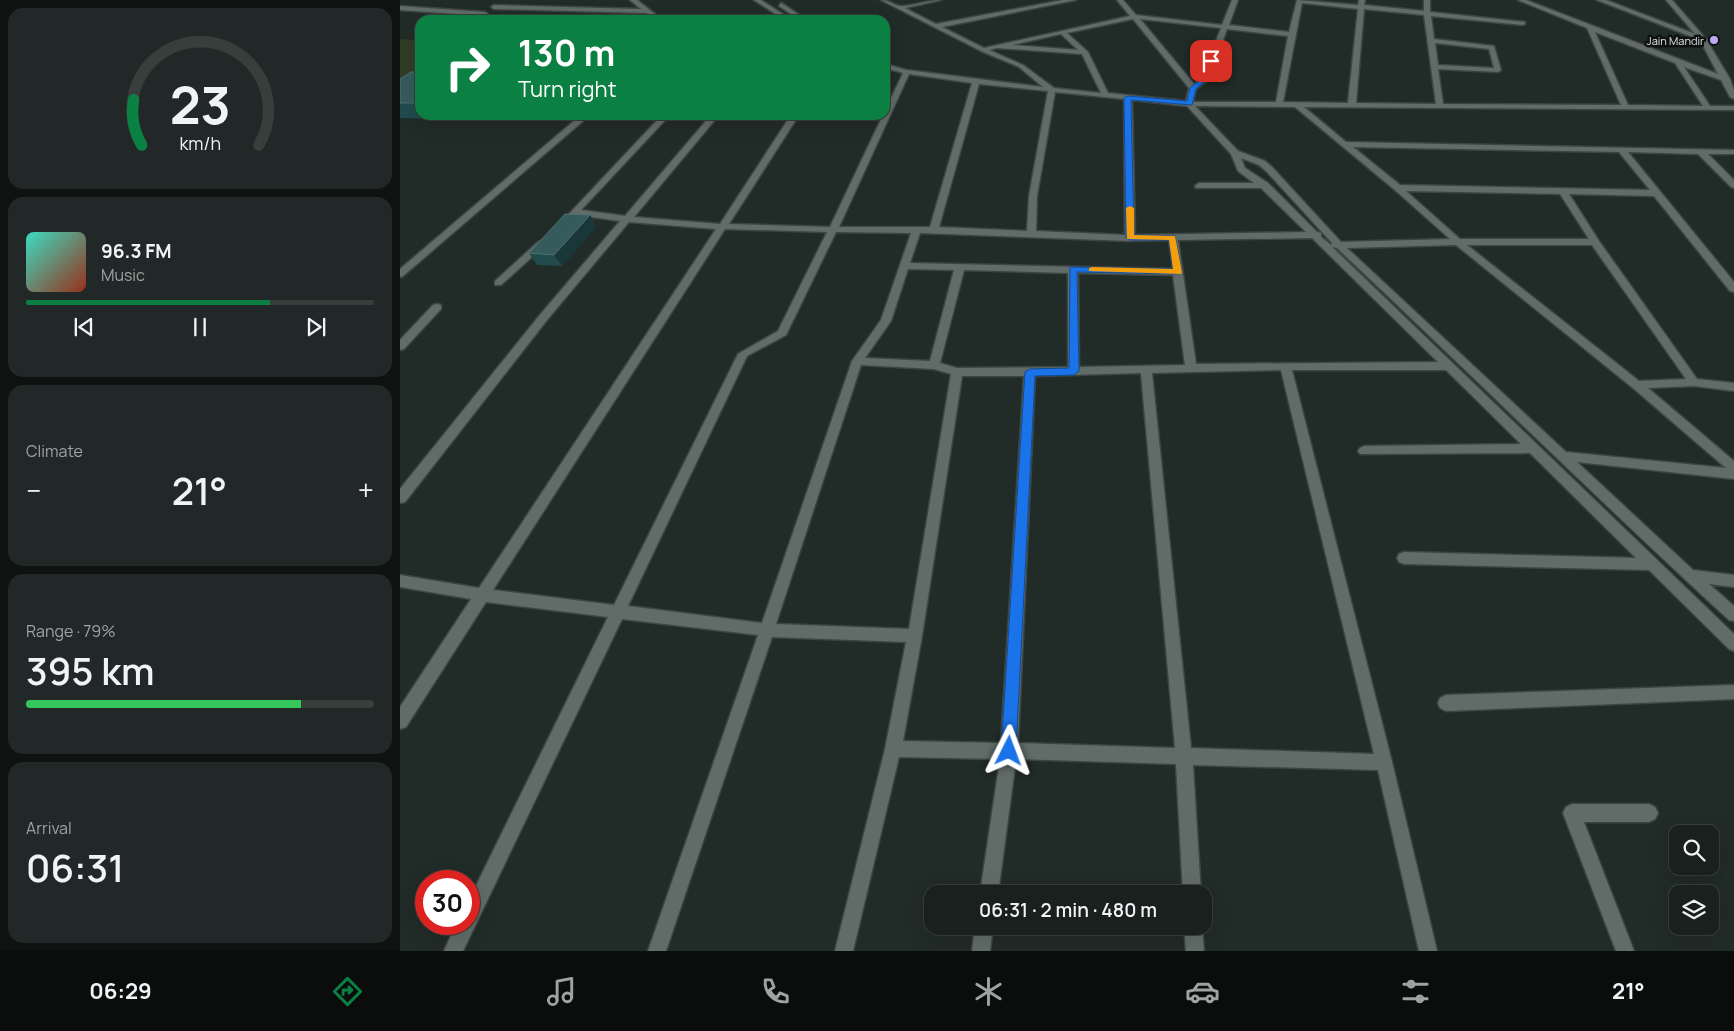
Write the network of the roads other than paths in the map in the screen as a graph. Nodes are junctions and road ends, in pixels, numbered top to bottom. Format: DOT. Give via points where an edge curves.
graph roads {
  1 [pos="504,0"];
  2 [pos="633,0"];
  3 [pos="757,0"];
  4 [pos="786,0"];
  5 [pos="884,0"];
  6 [pos="938,0"];
  7 [pos="1073,0"];
  8 [pos="1120,0"];
  9 [pos="1235,0"];
  10 [pos="1427,0"];
  11 [pos="1521,0"];
  12 [pos="1600,0"];
  13 [pos="1669,0"];
  14 [pos="776,1"];
  15 [pos="1362,3"];
  16 [pos="494,7"];
  17 [pos="400,8"];
  18 [pos="898,8"];
  19 [pos="648,11"];
  20 [pos="1427,12"];
  21 [pos="485,14"];
  22 [pos="653,15"];
  23 [pos="781,15"];
  24 [pos="797,15"];
  25 [pos="1134,17"];
  26 [pos="1523,24"];
  27 [pos="936,26"];
  28 [pos="1224,26"];
  29 [pos="1590,28"];
  30 [pos="1062,32"];
  31 [pos="1292,34"];
  32 [pos="1703,39"];
  33 [pos="1431,41"];
  34 [pos="997,46"];
  35 [pos="983,50"];
  36 [pos="1085,52"];
  37 [pos="1677,62"];
  38 [pos="890,67"];
  39 [pos="1435,67"];
  40 [pos="907,72"];
  41 [pos="1726,79"];
  42 [pos="976,82"];
  43 [pos="1193,88"];
  44 [pos="1052,90"];
  45 [pos="1106,96"];
  46 [pos="1734,96"];
  47 [pos="1128,98"];
  48 [pos="1189,104"];
  49 [pos="1279,104"];
  50 [pos="1298,104"];
  51 [pos="1352,105"];
  52 [pos="1440,106"];
  53 [pos="890,108"];
  54 [pos="1626,108"];
  55 [pos="1708,108"];
  56 [pos="1734,108"];
  57 [pos="580,120"];
  58 [pos="661,120"];
  59 [pos="711,120"];
  60 [pos="792,120"];
  61 [pos="884,120"];
  62 [pos="1344,144"];
  63 [pos="1622,150"];
  64 [pos="1701,152"];
  65 [pos="1734,152"];
  66 [pos="1235,153"];
  67 [pos="1282,183"];
  68 [pos="1734,185"];
  69 [pos="1200,186"];
  70 [pos="1264,186"];
  71 [pos="1398,188"];
  72 [pos="1563,191"];
  73 [pos="1656,193"];
  74 [pos="626,220"];
  75 [pos="722,225"];
  76 [pos="833,229"];
  77 [pos="916,230"];
  78 [pos="934,230"];
  79 [pos="1031,234"];
  80 [pos="1315,236"];
  81 [pos="1172,237"];
  82 [pos="547,238"];
  83 [pos="1130,238"];
  84 [pos="1327,240"];
  85 [pos="1458,242"];
  86 [pos="1595,242"];
  87 [pos="1339,245"];
  88 [pos="905,266"];
  89 [pos="960,267"];
  90 [pos="1073,269"];
  91 [pos="1178,272"];
  92 [pos="400,274"];
  93 [pos="498,283"];
  94 [pos="1734,289"];
  95 [pos="437,307"];
  96 [pos="400,346"];
  97 [pos="857,361"];
  98 [pos="934,364"];
  99 [pos="1286,366"];
  100 [pos="1449,366"];
  101 [pos="1191,368"];
  102 [pos="1146,369"];
  103 [pos="1074,371"];
  104 [pos="957,372"];
  105 [pos="1030,372"];
  106 [pos="1694,382"];
  107 [pos="1637,385"];
  108 [pos="1734,387"];
  109 [pos="1516,411"];
  110 [pos="1498,414"];
  111 [pos="1532,448"];
  112 [pos="1364,451"];
  113 [pos="1561,456"];
  114 [pos="1734,468"];
  115 [pos="1734,474"];
  116 [pos="400,498"];
  117 [pos="1404,558"];
  118 [pos="1651,564"];
  119 [pos="1689,575"];
  120 [pos="400,581"];
  121 [pos="1734,581"];
  122 [pos="482,595"];
  123 [pos="619,612"];
  124 [pos="1734,615"];
  125 [pos="767,630"];
  126 [pos="914,636"];
  127 [pos="1734,644"];
  128 [pos="1734,692"];
  129 [pos="1446,703"];
  130 [pos="400,721"];
  131 [pos="893,749"];
  132 [pos="1009,751"];
  133 [pos="1184,756"];
  134 [pos="1384,762"];
  135 [pos="1649,813"];
  136 [pos="990,885"];
  137 [pos="1191,885"];
  138 [pos="480,896"];
  139 [pos="461,935"];
  140 [pos="983,935"];
  141 [pos="1194,935"];
  142 [pos="453,951"];
  143 [pos="657,951"];
  144 [pos="844,951"];
  145 [pos="981,951"];
  146 [pos="1195,951"];
  147 [pos="1428,951"];
  148 [pos="1625,951"];
  1 -- 16 [label="street"];
  2 -- 19 [label="street"];
  3 -- 23 [label="street"];
  4 -- 14 [label="street"];
  5 -- 18 [label="street"];
  6 -- 18 [label="street"];
  7 -- 27 [label="street"];
  8 -- 25 [label="street"];
  9 -- 28 [label="street"];
  10 -- 20 [label="street"];
  11 -- 29 [label="street"];
  12 -- 32 [label="street"];
  13 -- 32 [label="street"];
  14 -- 24 [label="street"];
  15 -- 20 [label="street"];
  15 -- 31 [label="street" via="1299,1"];
  15 -- 51 [label="street"];
  16 -- 19 [label="street"];
  16 -- 21 [label="street"];
  17 -- 21 [label="street"];
  18 -- 27 [label="street"];
  19 -- 22 [label="street"];
  20 -- 26 [label="street"];
  20 -- 33 [label="street"];
  25 -- 28 [label="street"];
  25 -- 30 [label="street"];
  25 -- 43 [label="street"];
  27 -- 35 [label="street"];
  28 -- 31 [label="street"];
  28 -- 43 [label="street" via="1205,79"];
  29 -- 37 [label="street"];
  29 -- 54 [label="street"];
  30 -- 34 [label="street"];
  30 -- 36 [label="street"];
  31 -- 49 [label="street"];
  32 -- 41 [label="street"];
  33 -- 39 [label="street"];
  33 -- 39 [label="street" via="1492,47 1498,70"];
  34 -- 35 [label="street"];
  34 -- 36 [label="street"];
  35 -- 44 [label="street" via="1021,66"];
  36 -- 45 [label="street"];
  37 -- 41 [label="street"];
  37 -- 55 [label="street"];
  38 -- 40 [label="street"];
  39 -- 52 [label="street"];
  40 -- 42 [label="street"];
  40 -- 53 [label="street"];
  41 -- 46 [label="street"];
  42 -- 44 [label="street"];
  42 -- 78 [label="street"];
  43 -- 48 [label="street"];
  44 -- 45 [label="street"];
  44 -- 79 [label="street" via="1033,196"];
  45 -- 47 [label="street"];
  47 -- 48 [label="street"];
  47 -- 83 [label="street"];
  48 -- 49 [label="street"];
  48 -- 66 [label="street"];
  49 -- 50 [label="street"];
  50 -- 51 [label="street"];
  50 -- 62 [label="street"];
  51 -- 52 [label="street"];
  52 -- 54 [label="street"];
  54 -- 55 [label="street"];
  55 -- 56 [label="street"];
  57 -- 92 [label="street"];
  58 -- 74 [label="street" via="572,215"];
  59 -- 74 [label="street"];
  60 -- 75 [label="street"];
  61 -- 76 [label="street"];
  62 -- 63 [label="street"];
  62 -- 71 [label="street"];
  63 -- 64 [label="street"];
  63 -- 73 [label="street"];
  64 -- 65 [label="street"];
  64 -- 68 [label="street"];
  66 -- 67 [label="street" via="1262,163"];
  66 -- 70 [label="street" via="1241,169"];
  67 -- 70 [label="street"];
  67 -- 84 [label="street"];
  69 -- 70 [label="street"];
  70 -- 80 [label="street"];
  71 -- 72 [label="street"];
  71 -- 85 [label="street"];
  72 -- 73 [label="street"];
  72 -- 86 [label="street"];
  73 -- 94 [label="street"];
  74 -- 75 [label="street"];
  74 -- 116 [label="street" via="543,318"];
  75 -- 76 [label="street"];
  75 -- 122 [label="street"];
  76 -- 77 [label="street"];
  76 -- 123 [label="street" via="782,333 743,354"];
  77 -- 78 [label="street"];
  77 -- 88 [label="street"];
  78 -- 79 [label="street"];
  79 -- 83 [label="street"];
  80 -- 81 [label="street"];
  80 -- 84 [label="street"];
  81 -- 83 [label="street"];
  81 -- 91 [label="street"];
  82 -- 93 [label="street"];
  84 -- 87 [label="street"];
  84 -- 100 [label="street"];
  85 -- 86 [label="street"];
  85 -- 87 [label="street"];
  85 -- 107 [label="street"];
  86 -- 106 [label="street"];
  87 -- 109 [label="street"];
  88 -- 89 [label="street"];
  88 -- 97 [label="street" via="886,321"];
  89 -- 90 [label="street"];
  89 -- 98 [label="street"];
  90 -- 91 [label="street"];
  90 -- 103 [label="street"];
  91 -- 101 [label="street"];
  95 -- 96 [label="street"];
  97 -- 98 [label="street"];
  97 -- 125 [label="street"];
  98 -- 104 [label="street"];
  99 -- 100 [label="street"];
  99 -- 101 [label="street"];
  99 -- 134 [label="street"];
  100 -- 110 [label="street"];
  101 -- 102 [label="street"];
  102 -- 103 [label="street"];
  102 -- 133 [label="street"];
  103 -- 105 [label="street"];
  104 -- 105 [label="street"];
  104 -- 126 [label="street"];
  105 -- 132 [label="street"];
  106 -- 107 [label="street"];
  106 -- 108 [label="street"];
  107 -- 114 [label="street"];
  109 -- 110 [label="street"];
  109 -- 113 [label="street"];
  110 -- 111 [label="street"];
  111 -- 112 [label="street"];
  111 -- 118 [label="street"];
  113 -- 115 [label="street"];
  113 -- 119 [label="street"];
  117 -- 118 [label="street"];
  118 -- 127 [label="street"];
  119 -- 121 [label="street"];
  119 -- 124 [label="street"];
  120 -- 122 [label="street"];
  122 -- 123 [label="street"];
  122 -- 130 [label="street"];
  123 -- 125 [label="street"];
  123 -- 138 [label="street"];
  125 -- 126 [label="street"];
  125 -- 143 [label="street"];
  126 -- 131 [label="street"];
  128 -- 129 [label="street"];
  131 -- 132 [label="street"];
  131 -- 144 [label="street"];
  132 -- 133 [label="street"];
  132 -- 136 [label="street"];
  133 -- 134 [label="street"];
  133 -- 137 [label="street"];
  134 -- 147 [label="street"];
  135 -- 148 [label="street" via="1572,813"];
  139 -- 142 [label="street"];
  140 -- 145 [label="street"];
  141 -- 146 [label="street"];
}
